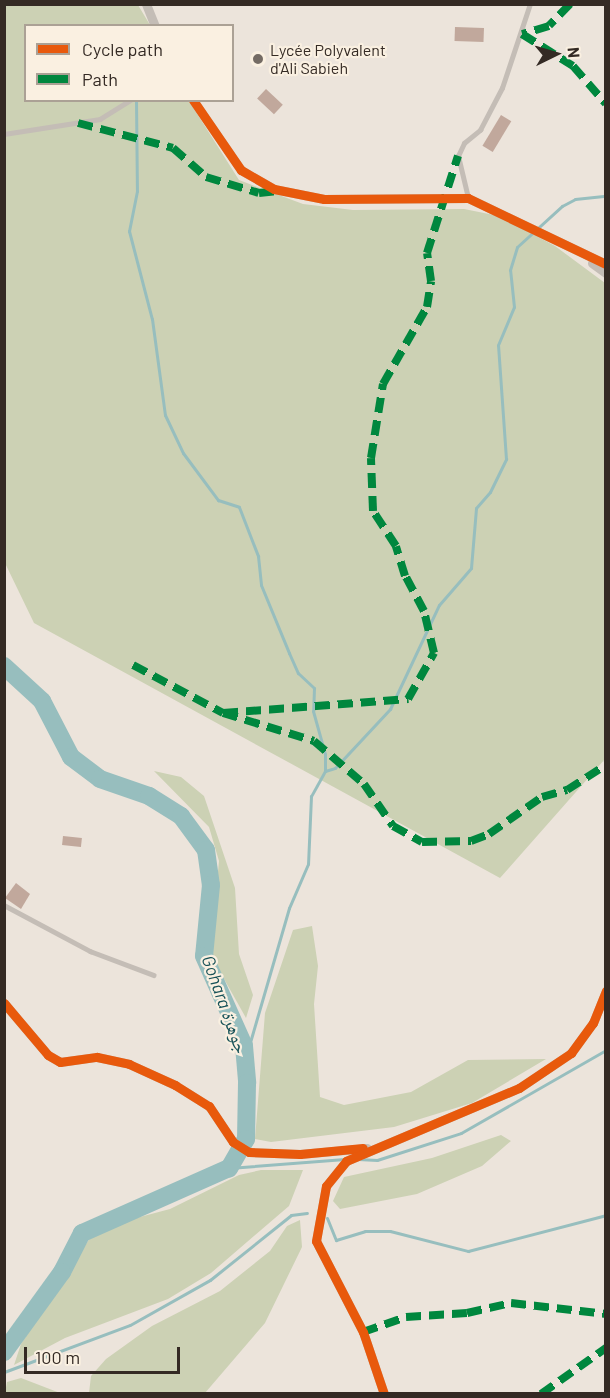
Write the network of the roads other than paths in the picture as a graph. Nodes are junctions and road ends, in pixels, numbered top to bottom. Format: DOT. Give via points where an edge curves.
graph roads {
  1 [pos="146,4"];
  2 [pos="530,4"];
  3 [pos="154,24"];
  4 [pos="128,102"];
  5 [pos="194,102"];
  6 [pos="4,134"];
  7 [pos="468,198"];
  8 [pos="585,258"];
  9 [pos="606,264"];
  10 [pos="606,273"];
  11 [pos="4,905"];
  12 [pos="154,975"];
  13 [pos="606,991"];
  14 [pos="6,1006"];
  15 [pos="374,1147"];
  16 [pos="384,1394"];
  1 -- 3 [label="street"];
  2 -- 7 [label="lane" via="502,88 480,130 464,142 458,156"];
  4 -- 6 [label="lane" via="100,119"];
  5 -- 7 [label="street" via="241,170 274,189 324,199"];
  7 -- 8 [label="street"];
  8 -- 9 [label="street"];
  8 -- 10 [label="street"];
  11 -- 12 [label="lane" via="90,951"];
  13 -- 15 [label="street" via="593,1023 571,1053 519,1088"];
  14 -- 15 [label="street" via="48,1055 60,1062 97,1057 129,1064 175,1085 209,1106 233,1142 249,1152 300,1154"];
  15 -- 16 [label="street" via="346,1161 326,1186 316,1241 363,1332"];
}
